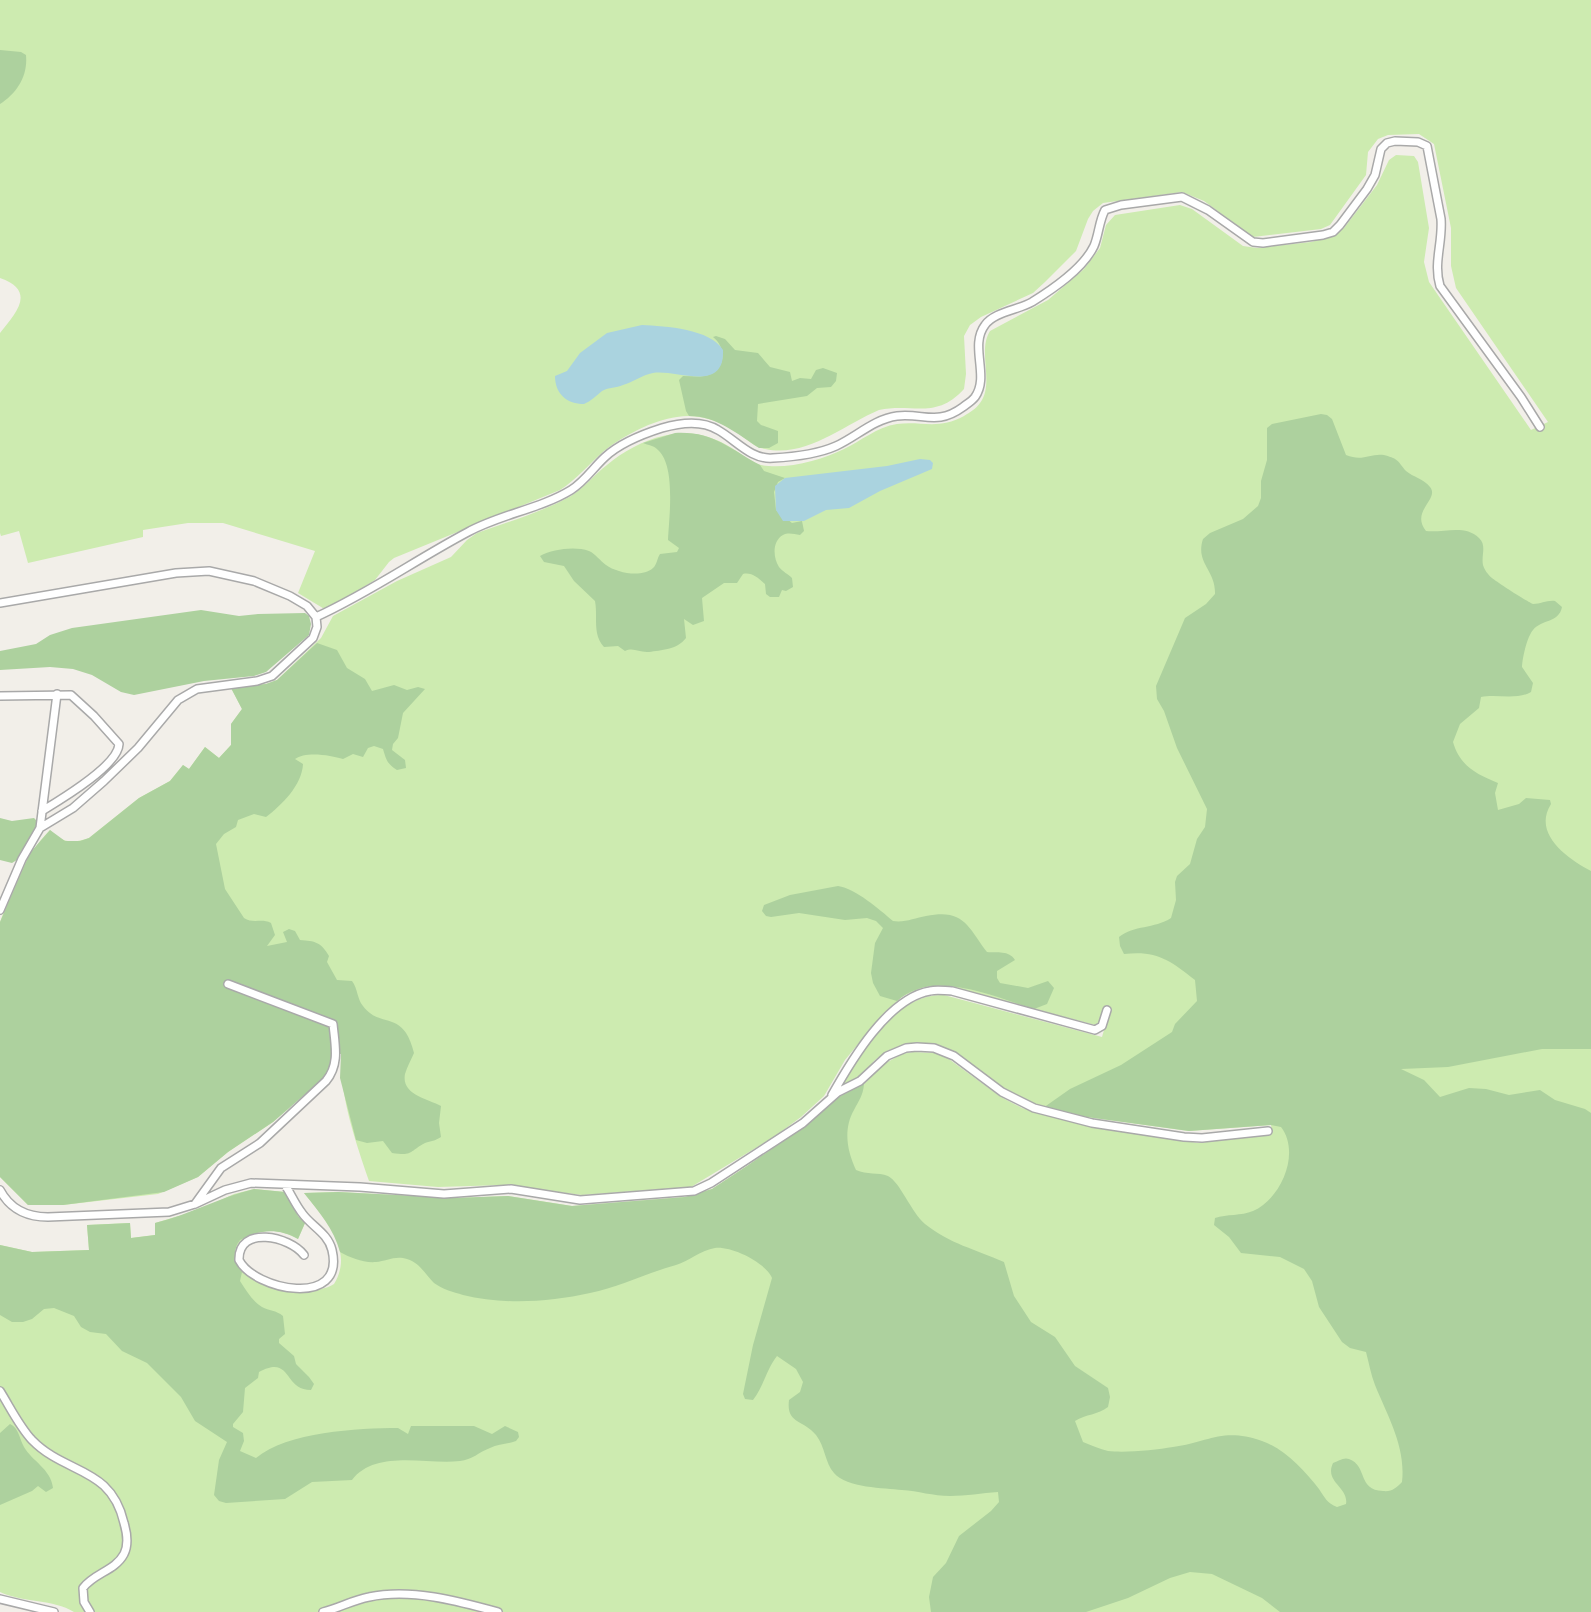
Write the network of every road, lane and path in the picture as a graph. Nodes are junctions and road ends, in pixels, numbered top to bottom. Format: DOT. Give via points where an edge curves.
graph roads {
  1 [pos="1540,427"];
  2 [pos="0,603"];
  3 [pos="316,617"];
  4 [pos="57,694"];
  5 [pos="0,696"];
  6 [pos="42,811"];
  7 [pos="40,828"];
  8 [pos="0,910"];
  9 [pos="228,984"];
  10 [pos="1107,1010"];
  11 [pos="830,1098"];
  12 [pos="1269,1131"];
  13 [pos="285,1185"];
  14 [pos="0,1190"];
  15 [pos="195,1204"];
  16 [pos="304,1255"];
  17 [pos="0,1391"];
  18 [pos="0,1599"];
  19 [pos="54,1612"];
  20 [pos="90,1612"];
  21 [pos="323,1612"];
  22 [pos="498,1612"];
  1 -- 3 [label="street" via="1440,286 1441,219 1427,146 1395,141 1381,149 1372,181 1340,225 1323,235 1253,242 1181,197 1105,210 1095,244 1079,264 1049,292 985,324 978,349 979,389 974,398 947,416 897,416 835,447 771,459 752,454 707,425 669,426 620,447 571,490 470,531"];
  2 -- 3 [label="street" via="209,570 290,596"];
  3 -- 7 [label="street" via="313,638 272,676 182,696 104,781"];
  4 -- 5 [label="street"];
  4 -- 6 [label="street"];
  4 -- 6 [label="street" via="74,697 117,740 119,748 85,784"];
  6 -- 7 [label="street"];
  7 -- 8 [label="street"];
  9 -- 15 [label="street" via="333,1024 337,1057 326,1081 260,1143 221,1168"];
  10 -- 11 [label="street" via="1102,1026 1095,1030 952,991 931,990 899,1007 875,1030"];
  11 -- 12 [label="street" via="860,1081 887,1056 925,1047 954,1056 1017,1101 1060,1116 1184,1137"];
  11 -- 13 [label="street" via="803,1123 694,1191 580,1200 511,1189 444,1194"];
  13 -- 15 [label="street" via="243,1184"];
  13 -- 16 [label="street" via="303,1215 330,1244 333,1265 329,1278 314,1288 284,1286 247,1271 239,1260 245,1242 259,1237 281,1238"];
  14 -- 15 [label="street" via="16,1210 48,1217 169,1212"];
  17 -- 20 [label="street" via="33,1440 101,1481 119,1505 127,1532 125,1552 83,1588"];
  18 -- 19 [label="street"];
  21 -- 22 [label="street" via="386,1594 442,1599"];
}
